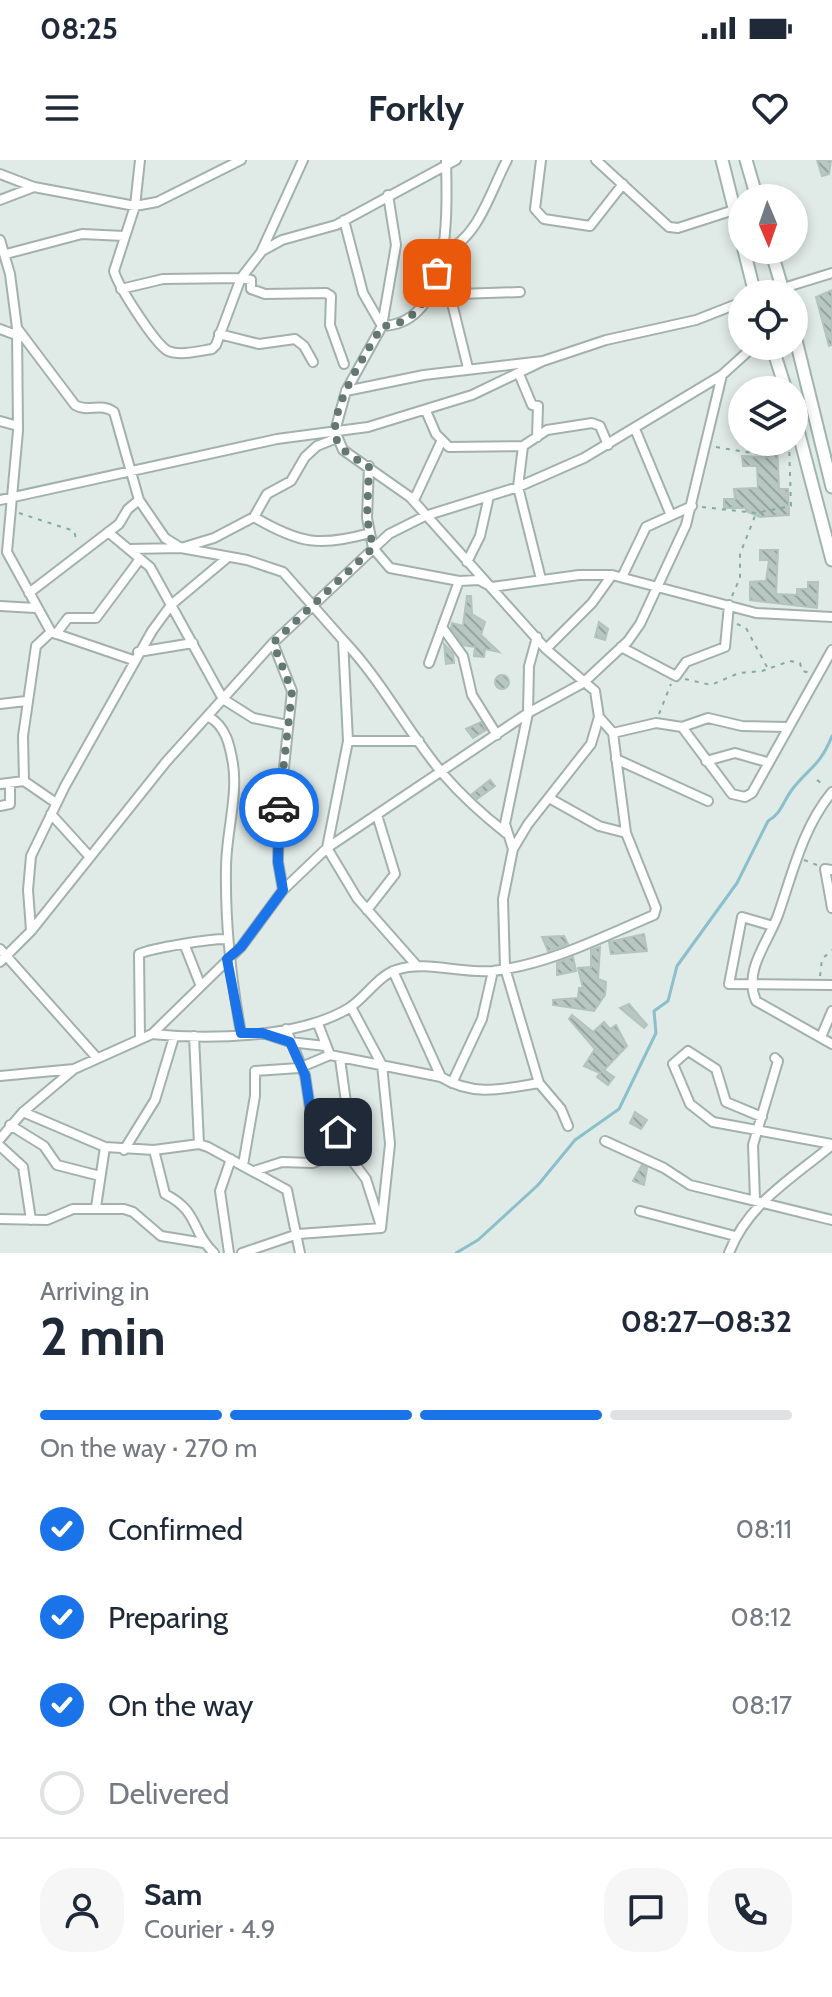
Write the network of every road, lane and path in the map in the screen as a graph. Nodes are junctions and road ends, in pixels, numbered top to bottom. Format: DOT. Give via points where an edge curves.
graph roads {
  1 [pos="140,160"];
  2 [pos="241,160"];
  3 [pos="303,160"];
  4 [pos="456,160"];
  5 [pos="507,160"];
  6 [pos="541,160"];
  7 [pos="596,160"];
  8 [pos="722,160"];
  9 [pos="746,160"];
  10 [pos="446,162"];
  11 [pos="0,174"];
  12 [pos="623,184"];
  13 [pos="753,184"];
  14 [pos="728,185"];
  15 [pos="34,187"];
  16 [pos="388,195"];
  17 [pos="0,200"];
  18 [pos="135,206"];
  19 [pos="728,212"];
  20 [pos="344,220"];
  21 [pos="124,236"];
  22 [pos="0,240"];
  23 [pos="262,251"];
  24 [pos="445,251"];
  25 [pos="6,254"];
  26 [pos="832,273"];
  27 [pos="241,278"];
  28 [pos="808,282"];
  29 [pos="121,289"];
  30 [pos="520,292"];
  31 [pos="429,295"];
  32 [pos="450,295"];
  33 [pos="728,307"];
  34 [pos="382,326"];
  35 [pos="0,329"];
  36 [pos="17,331"];
  37 [pos="219,334"];
  38 [pos="739,360"];
  39 [pos="801,360"];
  40 [pos="543,361"];
  41 [pos="313,362"];
  42 [pos="344,364"];
  43 [pos="468,368"];
  44 [pos="519,374"];
  45 [pos="722,375"];
  46 [pos="346,391"];
  47 [pos="426,411"];
  48 [pos="0,421"];
  49 [pos="18,426"];
  50 [pos="635,429"];
  51 [pos="336,434"];
  52 [pos="537,437"];
  53 [pos="441,442"];
  54 [pos="608,445"];
  55 [pos="707,445"];
  56 [pos="523,446"];
  57 [pos="728,449"];
  58 [pos="789,456"];
  59 [pos="805,456"];
  60 [pos="369,466"];
  61 [pos="130,470"];
  62 [pos="518,487"];
  63 [pos="832,487"];
  64 [pos="489,496"];
  65 [pos="410,497"];
  66 [pos="11,499"];
  67 [pos="0,500"];
  68 [pos="139,500"];
  69 [pos="692,506"];
  70 [pos="10,510"];
  71 [pos="670,513"];
  72 [pos="756,513"];
  73 [pos="425,516"];
  74 [pos="254,517"];
  75 [pos="108,532"];
  76 [pos="370,533"];
  77 [pos="181,548"];
  78 [pos="373,548"];
  79 [pos="129,549"];
  80 [pos="80,551"];
  81 [pos="227,558"];
  82 [pos="140,559"];
  83 [pos="832,560"];
  84 [pos="467,562"];
  85 [pos="617,576"];
  86 [pos="541,579"];
  87 [pos="459,581"];
  88 [pos="492,587"];
  89 [pos="655,588"];
  90 [pos="29,593"];
  91 [pos="313,602"];
  92 [pos="171,605"];
  93 [pos="729,605"];
  94 [pos="0,606"];
  95 [pos="35,608"];
  96 [pos="832,617"];
  97 [pos="728,620"];
  98 [pos="442,627"];
  99 [pos="54,633"];
  100 [pos="537,637"];
  101 [pos="343,640"];
  102 [pos="193,643"];
  103 [pos="273,643"];
  104 [pos="621,647"];
  105 [pos="546,649"];
  106 [pos="832,650"];
  107 [pos="136,656"];
  108 [pos="429,663"];
  109 [pos="768,668"];
  110 [pos="816,673"];
  111 [pos="676,676"];
  112 [pos="583,683"];
  113 [pos="223,699"];
  114 [pos="26,701"];
  115 [pos="0,704"];
  116 [pos="528,713"];
  117 [pos="209,717"];
  118 [pos="599,717"];
  119 [pos="656,723"];
  120 [pos="287,725"];
  121 [pos="682,727"];
  122 [pos="789,727"];
  123 [pos="613,733"];
  124 [pos="497,735"];
  125 [pos="348,741"];
  126 [pos="419,741"];
  127 [pos="616,759"];
  128 [pos="706,761"];
  129 [pos="767,762"];
  130 [pos="443,774"];
  131 [pos="817,780"];
  132 [pos="24,781"];
  133 [pos="5,784"];
  134 [pos="831,796"];
  135 [pos="549,798"];
  136 [pos="708,801"];
  137 [pos="56,803"];
  138 [pos="0,806"];
  139 [pos="51,814"];
  140 [pos="377,815"];
  141 [pos="506,833"];
  142 [pos="626,833"];
  143 [pos="327,848"];
  144 [pos="513,849"];
  145 [pos="90,857"];
  146 [pos="797,857"];
  147 [pos="829,869"];
  148 [pos="283,890"];
  149 [pos="832,908"];
  150 [pos="367,910"];
  151 [pos="773,926"];
  152 [pos="31,931"];
  153 [pos="228,939"];
  154 [pos="185,946"];
  155 [pos="832,950"];
  156 [pos="2,955"];
  157 [pos="227,959"];
  158 [pos="417,966"];
  159 [pos="505,968"];
  160 [pos="393,971"];
  161 [pos="493,971"];
  162 [pos="200,984"];
  163 [pos="753,985"];
  164 [pos="819,985"];
  165 [pos="832,985"];
  166 [pos="351,1007"];
  167 [pos="832,1011"];
  168 [pos="318,1024"];
  169 [pos="286,1029"];
  170 [pos="241,1033"];
  171 [pos="262,1033"];
  172 [pos="152,1034"];
  173 [pos="194,1036"];
  174 [pos="174,1037"];
  175 [pos="821,1037"];
  176 [pos="140,1039"];
  177 [pos="290,1042"];
  178 [pos="832,1044"];
  179 [pos="325,1046"];
  180 [pos="330,1055"];
  181 [pos="97,1058"];
  182 [pos="775,1058"];
  183 [pos="340,1059"];
  184 [pos="382,1065"];
  185 [pos="299,1068"];
  186 [pos="74,1069"];
  187 [pos="0,1076"];
  188 [pos="441,1077"];
  189 [pos="452,1083"];
  190 [pos="539,1083"];
  191 [pos="23,1112"];
  192 [pos="762,1117"];
  193 [pos="10,1125"];
  194 [pos="568,1126"];
  195 [pos="757,1132"];
  196 [pos="0,1139"];
  197 [pos="605,1141"];
  198 [pos="199,1144"];
  199 [pos="832,1144"];
  200 [pos="0,1146"];
  201 [pos="105,1147"];
  202 [pos="124,1150"];
  203 [pos="154,1150"];
  204 [pos="345,1151"];
  205 [pos="231,1159"];
  206 [pos="354,1159"];
  207 [pos="243,1165"];
  208 [pos="254,1171"];
  209 [pos="100,1176"];
  210 [pos="758,1200"];
  211 [pos="96,1207"];
  212 [pos="640,1211"];
  213 [pos="0,1219"];
  214 [pos="31,1220"];
  215 [pos="832,1220"];
  216 [pos="381,1228"];
  217 [pos="298,1234"];
  218 [pos="735,1236"];
  219 [pos="204,1243"];
  220 [pos="214,1253"];
  221 [pos="229,1253"];
  222 [pos="242,1253"];
  223 [pos="300,1253"];
  224 [pos="729,1253"];
  1 -- 18 [label="street"];
  2 -- 18 [label="street" via="167,198"];
  3 -- 23 [label="street"];
  4 -- 10 [label="street"];
  5 -- 24 [label="street" via="469,234"];
  6 -- 12 [label="street" via="535,209 544,219 590,226"];
  7 -- 12 [label="street"];
  8 -- 14 [label="main road"];
  9 -- 13 [label="main road"];
  10 -- 16 [label="street"];
  10 -- 24 [label="street"];
  11 -- 15 [label="street"];
  12 -- 19 [label="street" via="673,228"];
  15 -- 17 [label="street"];
  15 -- 18 [label="street"];
  16 -- 20 [label="street"];
  16 -- 34 [label="street" via="396,245"];
  18 -- 21 [label="street"];
  20 -- 23 [label="street"];
  20 -- 34 [label="street" via="363,293"];
  21 -- 25 [label="street" via="82,234"];
  21 -- 29 [label="street" via="114,265"];
  22 -- 25 [label="street"];
  23 -- 27 [label="street"];
  24 -- 31 [label="street"];
  25 -- 36 [label="street"];
  26 -- 28 [label="street"];
  27 -- 29 [label="street" via="163,279"];
  27 -- 37 [label="street"];
  27 -- 42 [label="street" via="251,280 255,292 331,296 330,325"];
  29 -- 37 [label="street" via="169,351 212,349"];
  30 -- 32 [label="street"];
  31 -- 32 [label="street"];
  31 -- 34 [label="street" via="407,321"];
  32 -- 43 [label="street"];
  33 -- 40 [label="street"];
  34 -- 46 [label="street"];
  35 -- 36 [label="street"];
  36 -- 49 [label="street"];
  36 -- 61 [label="street" via="75,405 114,412"];
  37 -- 41 [label="street" via="259,344 295,339"];
  38 -- 45 [label="street"];
  39 -- 63 [label="main road"];
  40 -- 43 [label="street"];
  40 -- 44 [label="street"];
  43 -- 46 [label="street"];
  44 -- 47 [label="street"];
  44 -- 52 [label="street" via="532,405 538,406"];
  45 -- 50 [label="street"];
  45 -- 55 [label="street"];
  46 -- 51 [label="street"];
  47 -- 51 [label="street"];
  47 -- 53 [label="street"];
  48 -- 49 [label="street"];
  49 -- 66 [label="street"];
  50 -- 54 [label="street"];
  50 -- 71 [label="street"];
  51 -- 60 [label="street" via="343,450"];
  51 -- 61 [label="street"];
  51 -- 74 [label="street" via="305,457 291,481 267,494"];
  52 -- 54 [label="street" via="547,430 592,423 600,426"];
  52 -- 56 [label="street"];
  53 -- 56 [label="street" via="458,449"];
  53 -- 65 [label="street" via="421,491"];
  54 -- 62 [label="street"];
  55 -- 57 [label="path"];
  55 -- 69 [label="street"];
  56 -- 62 [label="street"];
  58 -- 72 [label="path" via="791,506"];
  59 -- 83 [label="main road"];
  60 -- 65 [label="street"];
  60 -- 76 [label="street"];
  61 -- 66 [label="street"];
  61 -- 68 [label="street"];
  62 -- 64 [label="street"];
  62 -- 86 [label="street"];
  64 -- 73 [label="street"];
  64 -- 84 [label="street" via="480,536"];
  65 -- 73 [label="street"];
  66 -- 67 [label="street"];
  66 -- 70 [label="street"];
  68 -- 75 [label="street"];
  68 -- 77 [label="street" via="165,538"];
  69 -- 71 [label="street"];
  69 -- 72 [label="path"];
  69 -- 89 [label="street"];
  70 -- 80 [label="path" via="74,531"];
  70 -- 90 [label="street" via="7,552"];
  71 -- 85 [label="street" via="646,527"];
  72 -- 93 [label="path"];
  73 -- 78 [label="street"];
  73 -- 84 [label="street"];
  74 -- 76 [label="street" via="310,543"];
  74 -- 77 [label="street"];
  75 -- 79 [label="street"];
  75 -- 80 [label="street"];
  76 -- 78 [label="street"];
  77 -- 79 [label="street"];
  77 -- 81 [label="street"];
  78 -- 87 [label="street" via="390,568"];
  78 -- 91 [label="street"];
  79 -- 82 [label="street"];
  80 -- 90 [label="street"];
  81 -- 91 [label="street" via="283,572"];
  81 -- 92 [label="street"];
  82 -- 92 [label="street"];
  82 -- 99 [label="street" via="96,618 68,618"];
  84 -- 88 [label="street"];
  85 -- 86 [label="street"];
  85 -- 89 [label="street"];
  85 -- 105 [label="street"];
  86 -- 88 [label="street"];
  87 -- 88 [label="street" via="479,580"];
  87 -- 98 [label="street"];
  88 -- 100 [label="street"];
  89 -- 93 [label="street"];
  89 -- 104 [label="street" via="640,624"];
  90 -- 95 [label="street"];
  91 -- 101 [label="street"];
  91 -- 103 [label="street"];
  92 -- 102 [label="street"];
  92 -- 107 [label="street"];
  93 -- 96 [label="street" via="756,613"];
  93 -- 97 [label="street"];
  94 -- 95 [label="street"];
  95 -- 99 [label="street"];
  97 -- 109 [label="path" via="746,628"];
  97 -- 111 [label="street" via="725,647 686,662"];
  98 -- 108 [label="street"];
  98 -- 124 [label="street" via="463,656 472,695"];
  99 -- 107 [label="street"];
  99 -- 114 [label="street" via="36,646"];
  100 -- 105 [label="street"];
  100 -- 116 [label="street" via="529,666"];
  101 -- 125 [label="street"];
  101 -- 126 [label="street" via="367,664"];
  102 -- 107 [label="street"];
  102 -- 113 [label="street"];
  103 -- 113 [label="street"];
  103 -- 120 [label="street" via="292,691"];
  104 -- 111 [label="street"];
  104 -- 112 [label="street"];
  105 -- 112 [label="street"];
  106 -- 110 [label="street"];
  107 -- 137 [label="street"];
  109 -- 110 [label="path" via="796,661 802,671"];
  109 -- 111 [label="path" via="711,685"];
  110 -- 122 [label="street"];
  111 -- 119 [label="path"];
  112 -- 116 [label="street"];
  112 -- 118 [label="street" via="595,691"];
  113 -- 117 [label="street"];
  113 -- 120 [label="street" via="253,718"];
  114 -- 115 [label="street"];
  114 -- 132 [label="street"];
  116 -- 124 [label="street"];
  116 -- 141 [label="street"];
  117 -- 145 [label="street"];
  117 -- 153 [label="street" via="219,722 229,742 234,768 226,868"];
  118 -- 123 [label="street"];
  118 -- 135 [label="street" via="591,744"];
  119 -- 121 [label="street"];
  119 -- 123 [label="street"];
  120 -- 148 [label="street" via="279,815"];
  121 -- 122 [label="street" via="708,718 742,726"];
  121 -- 128 [label="street"];
  122 -- 129 [label="street"];
  123 -- 127 [label="street"];
  124 -- 130 [label="street"];
  125 -- 126 [label="street"];
  125 -- 143 [label="street"];
  126 -- 130 [label="street"];
  127 -- 136 [label="street"];
  127 -- 142 [label="street"];
  128 -- 129 [label="street" via="735,753"];
  128 -- 129 [label="street" via="738,797 752,793"];
  130 -- 140 [label="street"];
  130 -- 141 [label="street" via="470,805"];
  131 -- 134 [label="path"];
  132 -- 133 [label="street"];
  132 -- 137 [label="street"];
  133 -- 138 [label="street" via="10,804"];
  134 -- 146 [label="street"];
  135 -- 142 [label="street" via="599,826"];
  135 -- 144 [label="street"];
  137 -- 139 [label="street"];
  139 -- 145 [label="street"];
  139 -- 152 [label="street" via="28,872"];
  140 -- 143 [label="street"];
  140 -- 150 [label="street" via="395,874"];
  141 -- 144 [label="street"];
  142 -- 159 [label="street" via="656,908 654,915 570,952"];
  143 -- 148 [label="street"];
  143 -- 150 [label="street"];
  144 -- 159 [label="street" via="503,899"];
  145 -- 152 [label="street"];
  146 -- 147 [label="path"];
  146 -- 151 [label="street"];
  147 -- 149 [label="street"];
  148 -- 157 [label="street"];
  150 -- 158 [label="street"];
  151 -- 163 [label="street" via="759,953"];
  151 -- 163 [label="street" via="742,917 728,981"];
  152 -- 156 [label="street"];
  153 -- 154 [label="street"];
  153 -- 157 [label="street"];
  154 -- 162 [label="street"];
  154 -- 176 [label="street" via="139,954"];
  155 -- 164 [label="path" via="820,963"];
  156 -- 181 [label="street"];
  157 -- 162 [label="street"];
  157 -- 170 [label="street"];
  158 -- 160 [label="street"];
  158 -- 161 [label="street"];
  159 -- 161 [label="street"];
  159 -- 190 [label="street"];
  160 -- 166 [label="street"];
  160 -- 188 [label="street"];
  161 -- 189 [label="street" via="482,1019"];
  162 -- 172 [label="street"];
  163 -- 164 [label="street"];
  163 -- 175 [label="street" via="756,1001"];
  164 -- 165 [label="street"];
  166 -- 168 [label="street"];
  166 -- 184 [label="street"];
  167 -- 175 [label="street"];
  168 -- 169 [label="street"];
  168 -- 179 [label="street"];
  169 -- 171 [label="street"];
  169 -- 177 [label="street"];
  170 -- 171 [label="street"];
  170 -- 173 [label="street"];
  171 -- 177 [label="street"];
  172 -- 174 [label="street"];
  172 -- 176 [label="street"];
  173 -- 174 [label="street"];
  173 -- 198 [label="street"];
  174 -- 202 [label="street" via="155,1100"];
  175 -- 178 [label="street"];
  176 -- 181 [label="street"];
  177 -- 179 [label="street"];
  177 -- 185 [label="street"];
  179 -- 180 [label="street"];
  180 -- 183 [label="street"];
  180 -- 185 [label="street"];
  181 -- 186 [label="street"];
  182 -- 192 [label="street"];
  183 -- 184 [label="street"];
  183 -- 206 [label="street"];
  184 -- 188 [label="street"];
  184 -- 216 [label="street" via="390,1144"];
  185 -- 204 [label="street" via="310,1108 338,1132"];
  185 -- 207 [label="street" via="274,1067 252,1074 255,1096"];
  186 -- 187 [label="street"];
  186 -- 191 [label="street"];
  188 -- 189 [label="street"];
  189 -- 190 [label="street" via="483,1092"];
  190 -- 194 [label="street"];
  191 -- 193 [label="street"];
  191 -- 201 [label="street"];
  192 -- 195 [label="street"];
  192 -- 195 [label="street" via="726,1102 716,1069 688,1051 673,1064 690,1104 700,1114"];
  193 -- 196 [label="street"];
  193 -- 209 [label="street" via="44,1146 57,1165"];
  195 -- 199 [label="street"];
  195 -- 210 [label="street" via="753,1145"];
  197 -- 210 [label="street" via="690,1185"];
  198 -- 203 [label="street"];
  198 -- 205 [label="street"];
  199 -- 210 [label="street"];
  200 -- 214 [label="street" via="23,1167"];
  201 -- 202 [label="street"];
  201 -- 209 [label="street"];
  202 -- 203 [label="street"];
  203 -- 219 [label="street" via="165,1194 191,1213"];
  204 -- 206 [label="street"];
  204 -- 208 [label="street" via="313,1163 282,1162"];
  205 -- 207 [label="street"];
  205 -- 221 [label="street" via="220,1191"];
  206 -- 216 [label="street"];
  207 -- 208 [label="street"];
  208 -- 217 [label="street" via="287,1190"];
  209 -- 211 [label="street"];
  210 -- 215 [label="street"];
  210 -- 218 [label="street"];
  211 -- 214 [label="street"];
  211 -- 219 [label="street" via="133,1212 161,1236"];
  212 -- 218 [label="street"];
  213 -- 214 [label="street"];
  216 -- 217 [label="street"];
  217 -- 222 [label="street"];
  217 -- 223 [label="street"];
  218 -- 224 [label="street"];
  219 -- 220 [label="street"];
}
